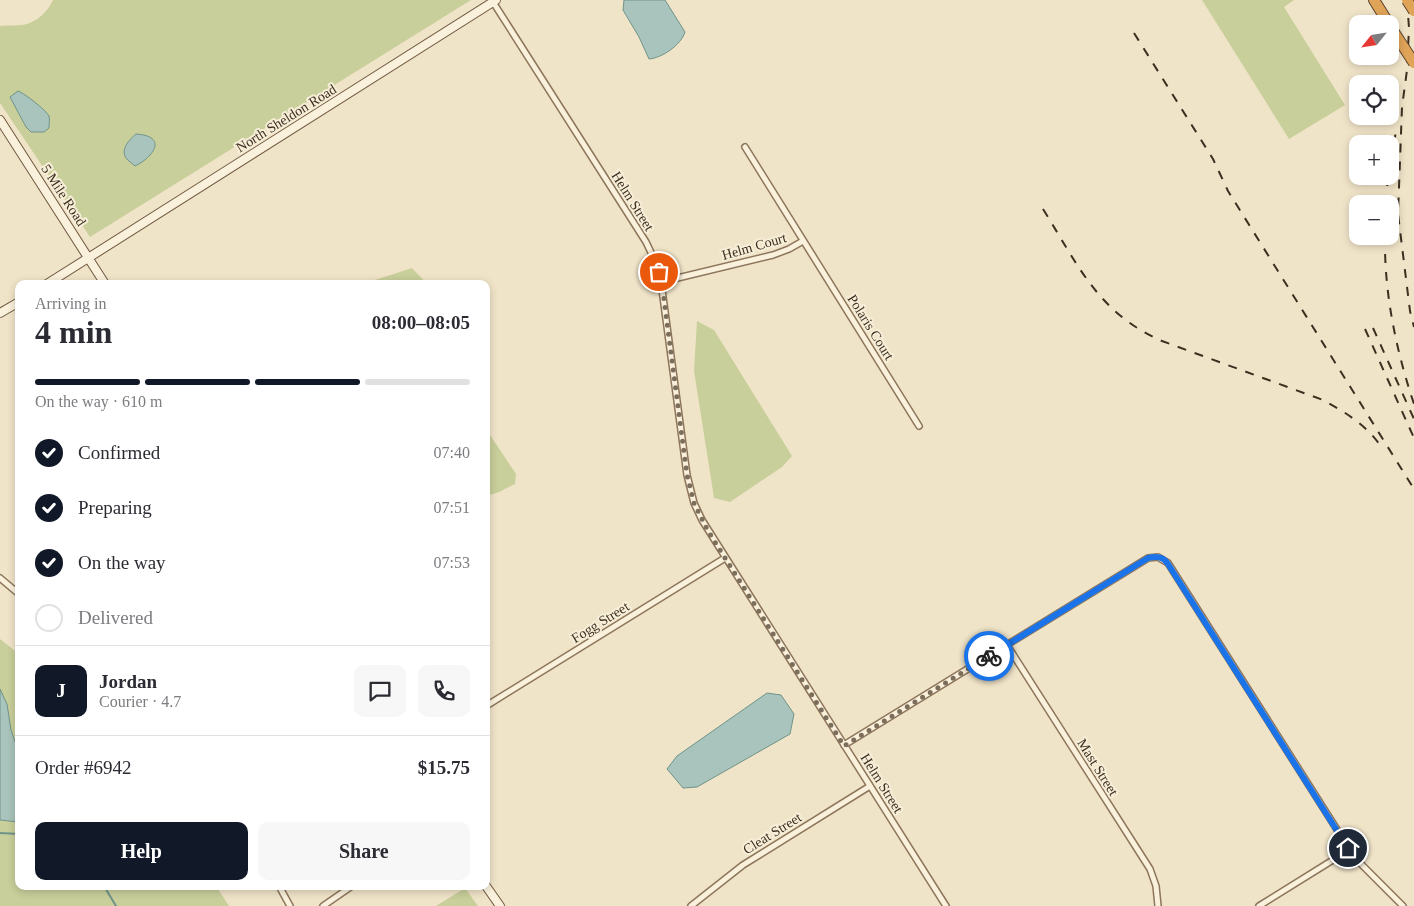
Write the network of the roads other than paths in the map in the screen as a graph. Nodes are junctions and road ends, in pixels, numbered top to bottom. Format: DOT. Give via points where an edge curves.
graph roads {
  1 [pos="1374,0"];
  2 [pos="1407,0"];
  3 [pos="495,1"];
  4 [pos="1414,11"];
  5 [pos="1384,15"];
  6 [pos="1399,41"];
  7 [pos="1414,64"];
  8 [pos="0,120"];
  9 [pos="745,147"];
  10 [pos="803,241"];
  11 [pos="89,258"];
  12 [pos="53,280"];
  13 [pos="103,280"];
  14 [pos="662,282"];
  15 [pos="15,304"];
  16 [pos="0,313"];
  17 [pos="918,426"];
  18 [pos="725,558"];
  19 [pos="0,578"];
  20 [pos="15,591"];
  21 [pos="1007,645"];
  22 [pos="490,704"];
  23 [pos="844,746"];
  24 [pos="870,786"];
  25 [pos="1349,850"];
  26 [pos="281,890"];
  27 [pos="346,890"];
  28 [pos="489,890"];
  29 [pos="290,906"];
  30 [pos="322,906"];
  31 [pos="500,906"];
  32 [pos="691,906"];
  33 [pos="946,906"];
  34 [pos="1158,906"];
  35 [pos="1259,906"];
  36 [pos="1403,906"];
  1 -- 5 [label="highway"];
  2 -- 4 [label="highway, bridge"];
  3 -- 11 [label="main road, North Sheldon Road"];
  3 -- 14 [label="street, Helm Street" via="646,242"];
  6 -- 7 [label="highway, bridge"];
  8 -- 11 [label="main road, 5 Mile Road"];
  9 -- 10 [label="street, Helm Court"];
  10 -- 14 [label="street, Helm Court" via="773,255"];
  10 -- 17 [label="street, Polaris Court"];
  11 -- 12 [label="main road, North Sheldon Road"];
  11 -- 13 [label="main road, 5 Mile Road"];
  14 -- 18 [label="street, Helm Street" via="690,488 702,520"];
  15 -- 16 [label="main road"];
  18 -- 22 [label="street, Fogg Street"];
  18 -- 23 [label="street, Helm Street"];
  19 -- 20 [label="street"];
  21 -- 23 [label="street"];
  21 -- 25 [label="street" via="1148,558 1158,557 1168,564"];
  21 -- 34 [label="street, Mast Street" via="1150,869"];
  23 -- 24 [label="street, Helm Street"];
  24 -- 32 [label="street, Cleat Street" via="743,865"];
  24 -- 33 [label="street, Helm Street"];
  25 -- 35 [label="street"];
  25 -- 36 [label="street"];
  26 -- 29 [label="street"];
  27 -- 30 [label="street"];
  28 -- 31 [label="main road"];
}
